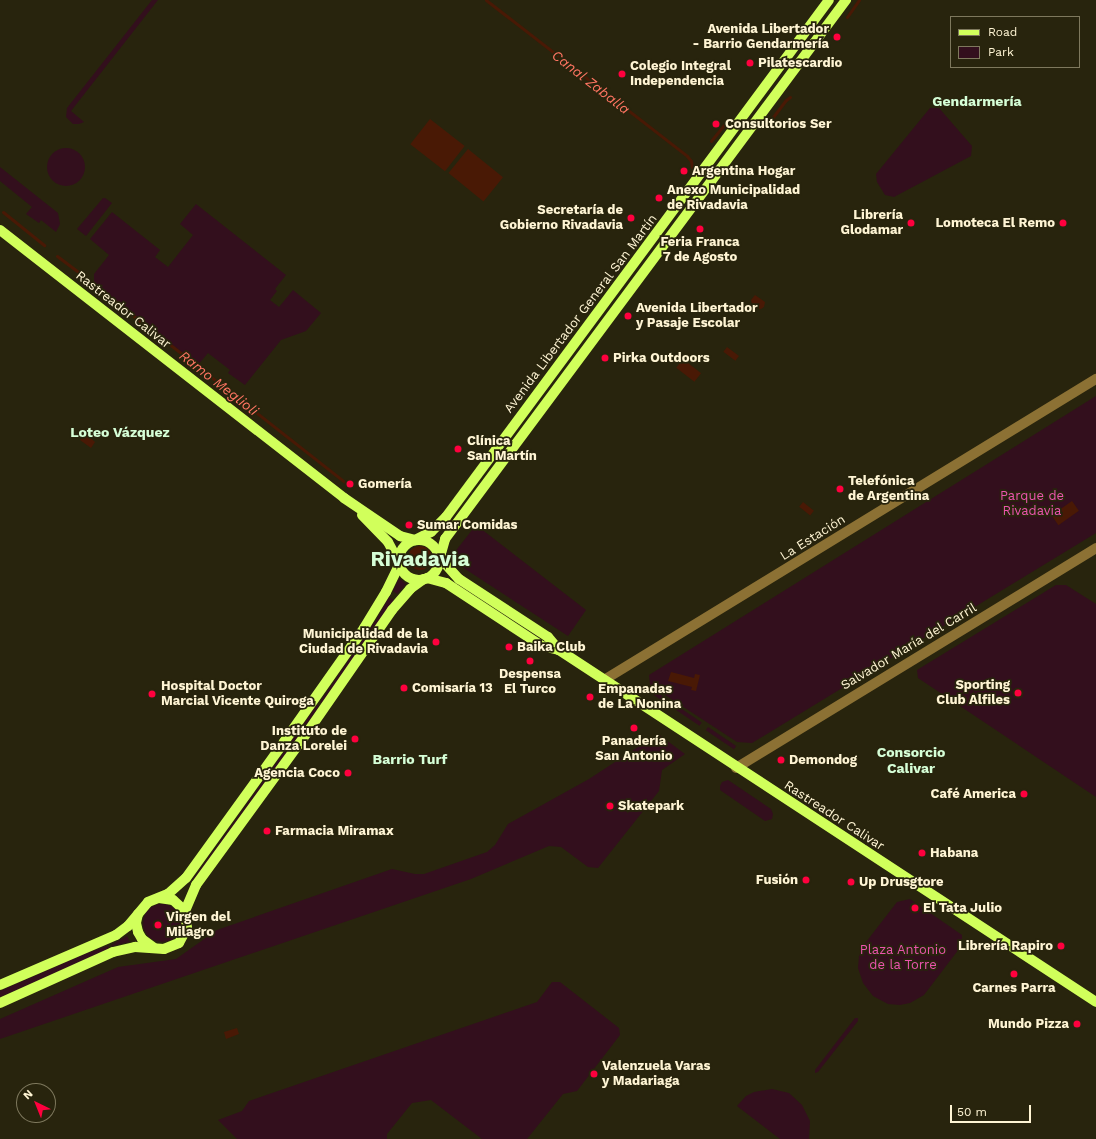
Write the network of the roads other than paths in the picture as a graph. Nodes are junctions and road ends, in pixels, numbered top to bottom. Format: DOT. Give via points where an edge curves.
graph roads {
  1 [pos="829,0"];
  2 [pos="846,0"];
  3 [pos="0,230"];
  4 [pos="1096,379"];
  5 [pos="344,498"];
  6 [pos="416,540"];
  7 [pos="1096,548"];
  8 [pos="440,557"];
  9 [pos="399,564"];
  10 [pos="425,579"];
  11 [pos="559,650"];
  12 [pos="604,680"];
  13 [pos="736,768"];
  14 [pos="156,898"];
  15 [pos="185,912"];
  16 [pos="138,914"];
  17 [pos="156,948"];
  18 [pos="0,985"];
  19 [pos="1096,1002"];
  20 [pos="0,1003"];
  1 -- 6 [label="main road, Avenida Libertador General San Martín" via="446,517 431,532"];
  2 -- 8 [label="main road, Avenida Libertador General San Martín" via="445,539"];
  3 -- 5 [label="main road, Rastreador Calivar"];
  4 -- 12 [label="street, La Estación"];
  5 -- 6 [label="main road, Rastreador Calivar" via="400,536"];
  5 -- 9 [label="main road, Rastreador Calivar" via="385,539"];
  6 -- 8 [label="main road" via="430,543"];
  6 -- 9 [label="main road" via="401,550"];
  7 -- 13 [label="street, Salvador María del Carril"];
  8 -- 10 [label="main road" via="434,572"];
  8 -- 11 [label="main road, Rastreador Calivar" via="459,579 548,637"];
  9 -- 10 [label="main road" via="411,578"];
  9 -- 14 [label="main road" via="386,592 364,628 201,859 176,888"];
  10 -- 11 [label="main road, Rastreador Calivar" via="446,584 542,646"];
  10 -- 15 [label="main road" via="407,593 386,618 306,735 196,885"];
  11 -- 12 [label="main road, Rastreador Calivar"];
  12 -- 13 [label="main road, Rastreador Calivar"];
  13 -- 19 [label="main road, Rastreador Calivar"];
  14 -- 15 [label="main road" via="173,900"];
  14 -- 16 [label="main road" via="148,902"];
  15 -- 17 [label="main road" via="187,928 179,943 172,947"];
  16 -- 17 [label="main road" via="138,932 148,945"];
  16 -- 18 [label="main road" via="116,935"];
  17 -- 20 [label="main road" via="135,947 113,952"];
}
